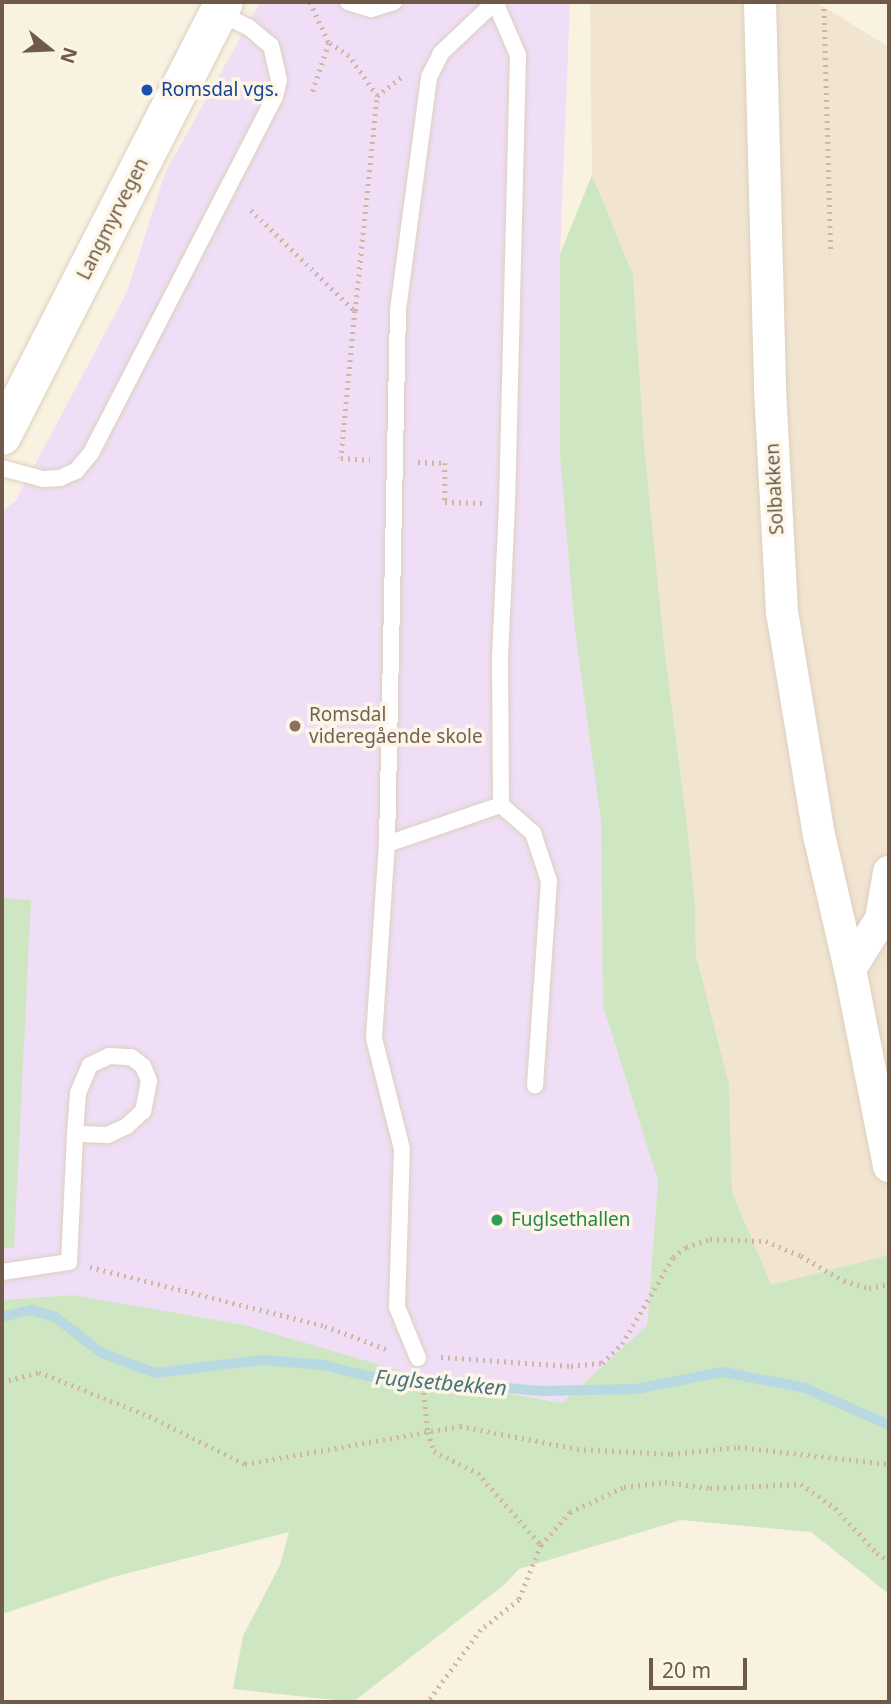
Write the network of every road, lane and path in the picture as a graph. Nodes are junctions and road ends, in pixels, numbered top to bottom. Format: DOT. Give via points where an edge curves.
graph roads {
  1 [pos="310,2"];
  2 [pos="348,2"];
  3 [pos="394,2"];
  4 [pos="495,2"];
  5 [pos="760,2"];
  6 [pos="824,2"];
  7 [pos="221,7"];
  8 [pos="329,43"];
  9 [pos="312,94"];
  10 [pos="251,209"];
  11 [pos="831,254"];
  12 [pos="355,311"];
  13 [pos="4,427"];
  14 [pos="393,461"];
  15 [pos="2,468"];
  16 [pos="507,504"];
  17 [pos="501,805"];
  18 [pos="387,844"];
  19 [pos="889,872"];
  20 [pos="850,969"];
  21 [pos="535,1086"];
  22 [pos="75,1134"];
  23 [pos="889,1166"];
  24 [pos="69,1262"];
  25 [pos="2,1272"];
  26 [pos="889,1284"];
  27 [pos="418,1358"];
  28 [pos="2,1382"];
  29 [pos="428,1405"];
  30 [pos="428,1432"];
  31 [pos="889,1464"];
  32 [pos="541,1545"];
  33 [pos="889,1561"];
  34 [pos="428,1702"];
  1 -- 8 [label="path"];
  2 -- 3 [label="lane" via="371,9"];
  4 -- 14 [label="lane" via="441,53 429,77 398,310"];
  4 -- 16 [label="lane" via="518,55"];
  5 -- 20 [label="street, Solbakken" via="770,390 782,612 819,835"];
  6 -- 11 [label="path"];
  7 -- 13 [label="main road, Langmyrvegen"];
  7 -- 15 [label="lane" via="271,46 279,80 275,97 92,453 76,471 60,478 43,479"];
  8 -- 9 [label="path"];
  8 -- 12 [label="path" via="349,56 377,96"];
  10 -- 12 [label="path"];
  12 -- 14 [label="path" via="341,458"];
  14 -- 16 [label="path" via="445,463 445,502"];
  14 -- 18 [label="lane"];
  16 -- 17 [label="lane" via="500,656"];
  17 -- 18 [label="lane"];
  17 -- 21 [label="lane" via="533,833 549,881"];
  18 -- 27 [label="lane" via="374,1038 402,1149 397,1307"];
  19 -- 20 [label="street" via="881,919"];
  20 -- 23 [label="street, Solbakken"];
  22 -- 22 [label="lane" via="108,1135 143,1111 149,1081 143,1066 131,1057 109,1056 90,1065 78,1093"];
  22 -- 24 [label="lane"];
  24 -- 25 [label="lane"];
  24 -- 27 [label="path" via="277,1313"];
  26 -- 27 [label="path" via="869,1288 844,1281 766,1241 710,1239 673,1257 622,1344 602,1363 571,1366"];
  28 -- 30 [label="path" via="39,1372 149,1416 245,1464"];
  29 -- 30 [label="path"];
  30 -- 31 [label="path" via="460,1426 577,1449 671,1454 738,1447"];
  30 -- 32 [label="path" via="434,1451 478,1472"];
  32 -- 33 [label="path" via="570,1512 624,1487 666,1482 710,1488 800,1484 835,1508"];
  32 -- 34 [label="path" via="519,1600 481,1630"];
}
